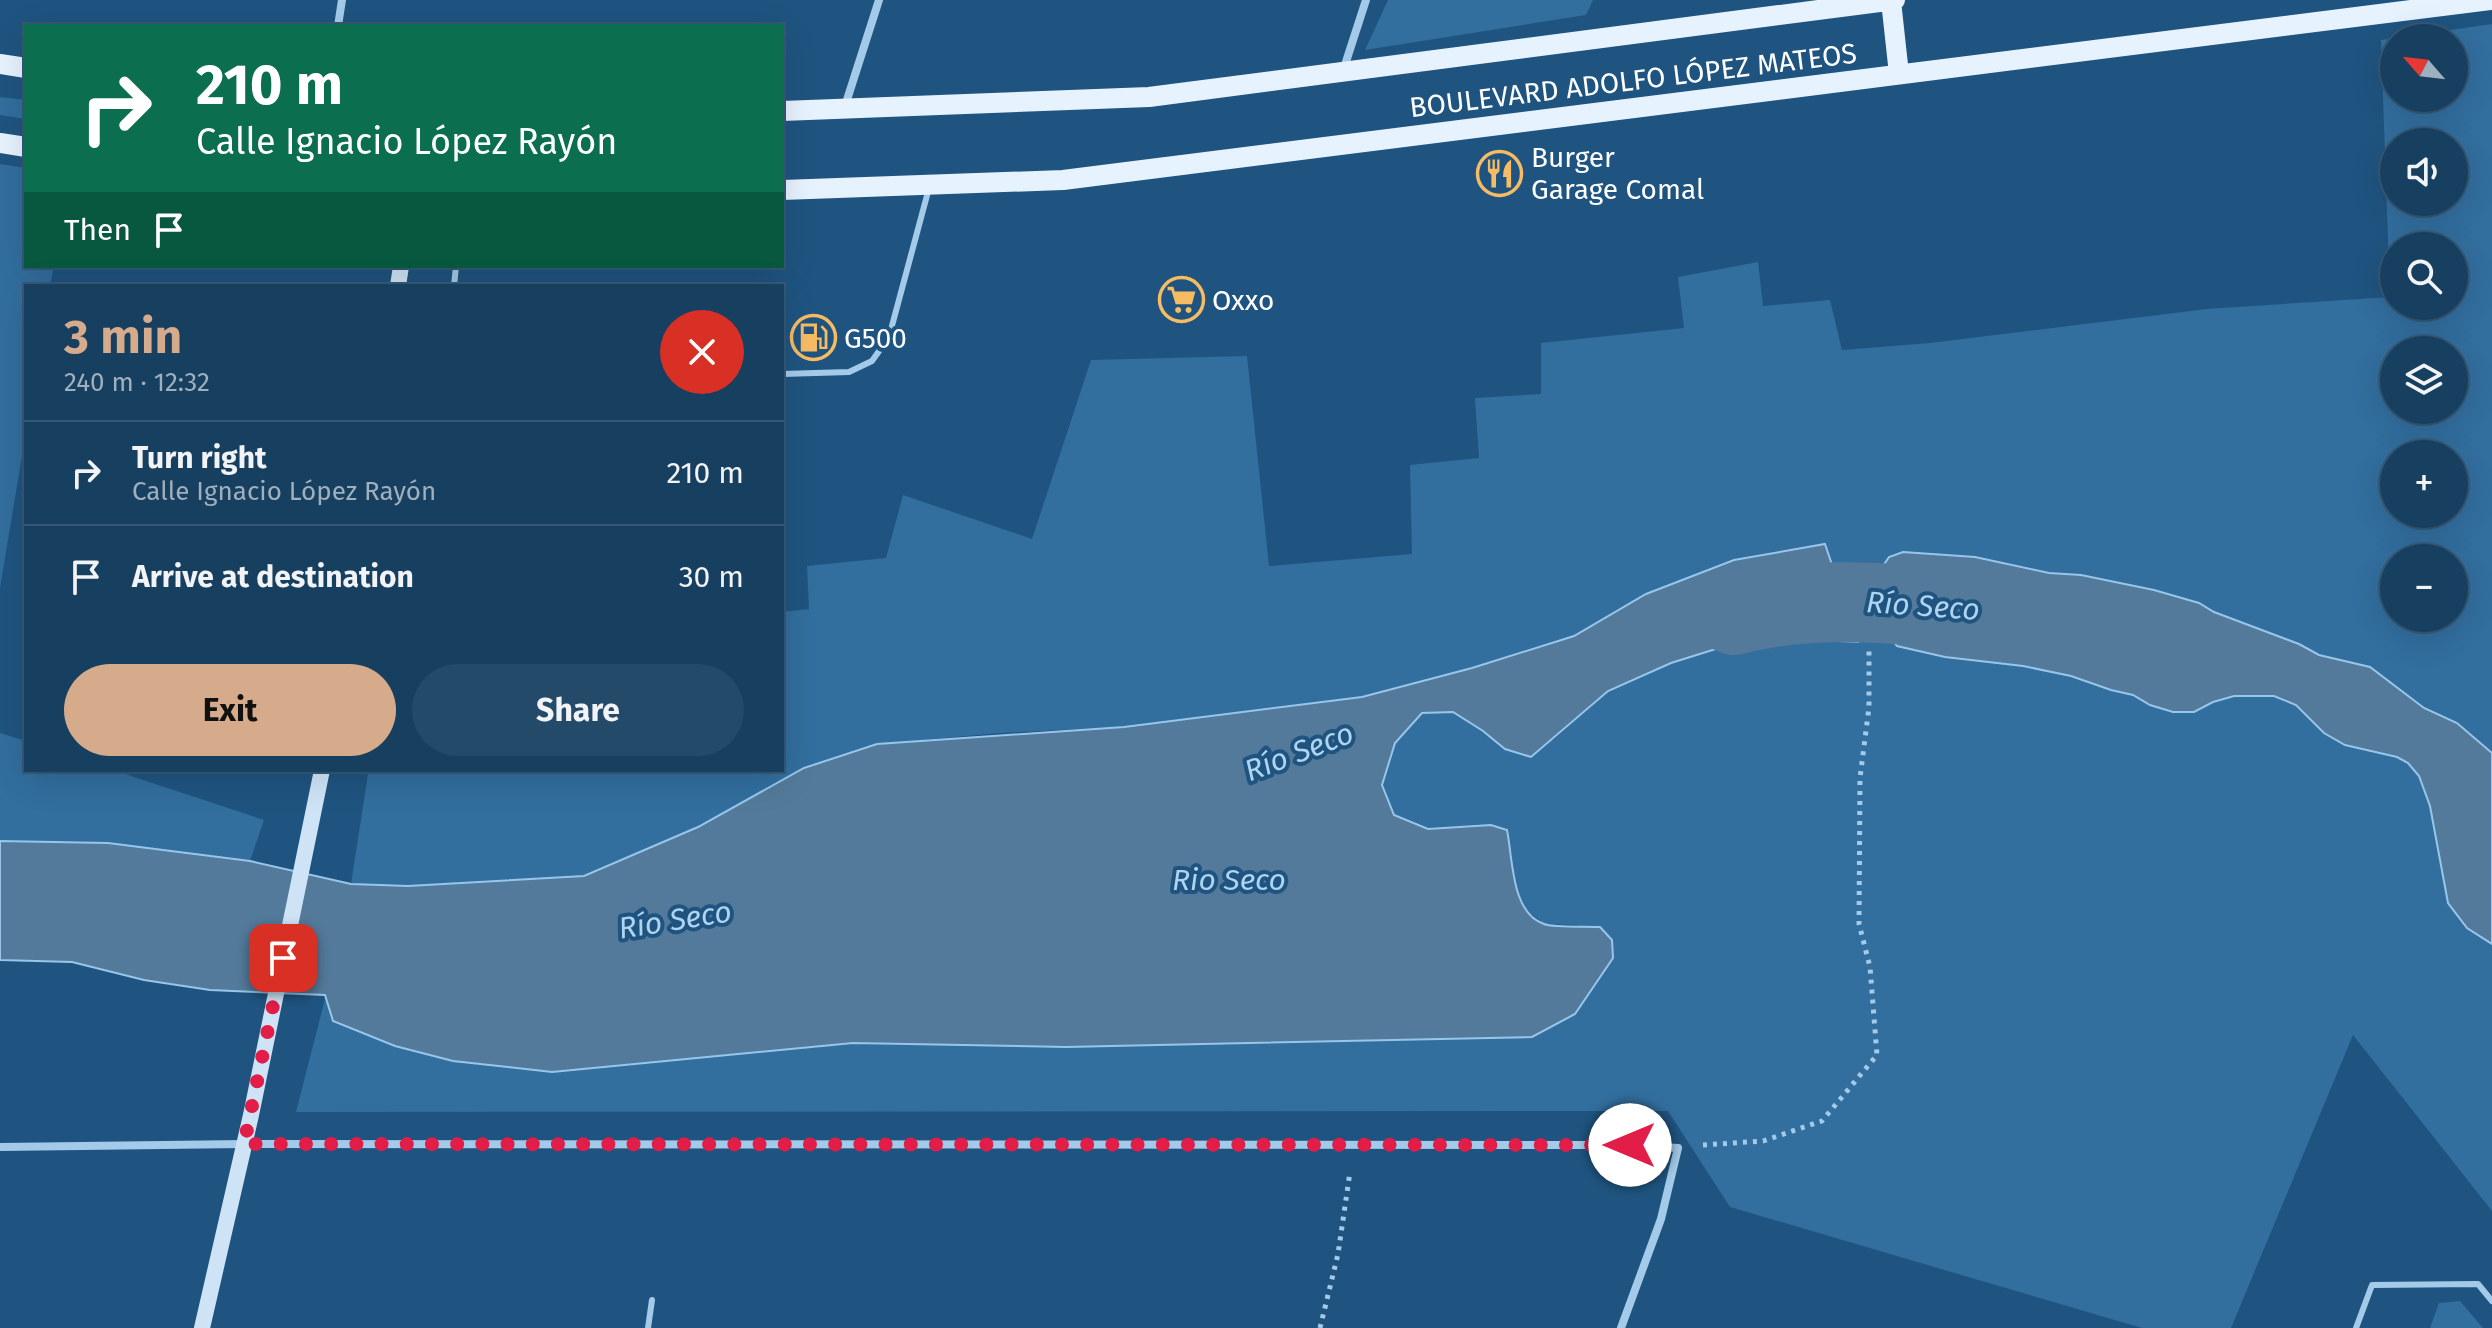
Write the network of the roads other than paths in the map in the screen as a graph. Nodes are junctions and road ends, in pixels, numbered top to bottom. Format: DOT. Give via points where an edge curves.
graph roads {
  1 [pos="342,0"];
  2 [pos="879,0"];
  3 [pos="1366,0"];
  4 [pos="1893,0"];
  5 [pos="2490,0"];
  6 [pos="338,24"];
  7 [pos="0,64"];
  8 [pos="24,68"];
  9 [pos="1343,72"];
  10 [pos="1899,74"];
  11 [pos="844,109"];
  12 [pos="784,111"];
  13 [pos="0,143"];
  14 [pos="24,147"];
  15 [pos="930,185"];
  16 [pos="784,190"];
  17 [pos="784,374"];
  18 [pos="320,778"];
  19 [pos="244,1144"];
  20 [pos="0,1147"];
  21 [pos="652,1300"];
  22 [pos="2492,1301"];
  23 [pos="202,1328"];
  24 [pos="648,1328"];
  25 [pos="1621,1328"];
  26 [pos="2356,1328"];
  1 -- 6 [label="street"];
  2 -- 11 [label="street"];
  3 -- 9 [label="street"];
  4 -- 9 [label="main road, BOULEVARD ADOLFO LÓPEZ MATEOS"];
  4 -- 10 [label="main road"];
  5 -- 10 [label="main road, BOULEVARD ADOLFO LÓPEZ MATEOS"];
  7 -- 8 [label="main road"];
  9 -- 11 [label="main road, BOULEVARD ADOLFO LÓPEZ MATEOS" via="1149,97"];
  10 -- 15 [label="main road, BOULEVARD ADOLFO LÓPEZ MATEOS" via="1063,180"];
  11 -- 12 [label="main road, BOULEVARD ADOLFO LÓPEZ MATEOS"];
  13 -- 14 [label="main road"];
  15 -- 16 [label="main road, BOULEVARD ADOLFO LÓPEZ MATEOS"];
  15 -- 17 [label="lane" via="889,337 872,361 849,372"];
  18 -- 19 [label="main road"];
  19 -- 20 [label="street"];
  19 -- 23 [label="main road"];
  19 -- 25 [label="street" via="1678,1148 1661,1219"];
  21 -- 24 [label="lane"];
  22 -- 26 [label="lane" via="2478,1284 2372,1285"];
}
